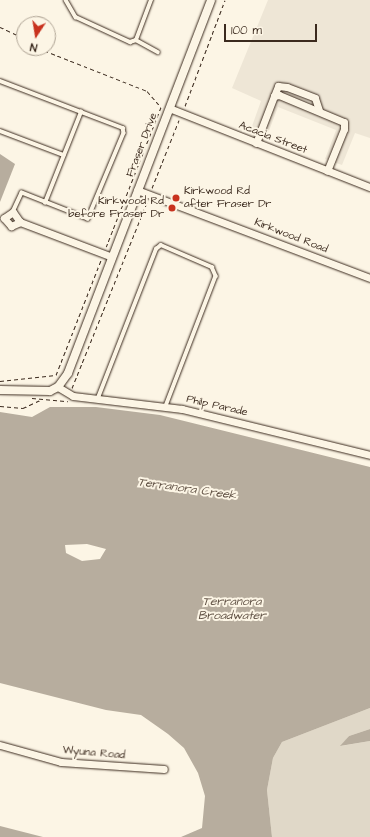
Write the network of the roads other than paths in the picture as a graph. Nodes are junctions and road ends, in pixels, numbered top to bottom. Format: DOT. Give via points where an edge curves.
graph roads {
  1 [pos="66,0"];
  2 [pos="151,0"];
  3 [pos="211,0"];
  4 [pos="136,40"];
  5 [pos="158,52"];
  6 [pos="0,81"];
  7 [pos="169,108"];
  8 [pos="81,112"];
  9 [pos="0,131"];
  10 [pos="256,143"];
  11 [pos="64,155"];
  12 [pos="328,171"];
  13 [pos="370,187"];
  14 [pos="137,190"];
  15 [pos="46,203"];
  16 [pos="13,212"];
  17 [pos="20,222"];
  18 [pos="112,257"];
  19 [pos="370,278"];
  20 [pos="58,387"];
  21 [pos="0,390"];
  22 [pos="98,398"];
  23 [pos="166,406"];
  24 [pos="370,454"];
  25 [pos="0,745"];
  26 [pos="164,769"];
  1 -- 4 [label="lane" via="76,17 130,42"];
  2 -- 4 [label="lane"];
  3 -- 7 [label="street, Fraser Drive"];
  4 -- 5 [label="lane"];
  6 -- 8 [label="lane"];
  7 -- 10 [label="street, Acacia Street"];
  7 -- 14 [label="street, Fraser Drive"];
  8 -- 11 [label="lane"];
  8 -- 15 [label="lane" via="122,128 124,133 88,219"];
  9 -- 11 [label="lane"];
  10 -- 12 [label="street, Acacia Street"];
  10 -- 12 [label="street" via="274,96 279,95 319,110 341,119 345,124"];
  11 -- 15 [label="lane"];
  12 -- 13 [label="street, Acacia Street"];
  14 -- 18 [label="street, Fraser Drive"];
  14 -- 19 [label="street, Kirkwood Road"];
  15 -- 16 [label="lane" via="22,193"];
  16 -- 17 [label="street"];
  16 -- 17 [label="street" via="6,214 5,223 11,226"];
  17 -- 18 [label="street"];
  18 -- 20 [label="street, Fraser Drive" via="69,371"];
  20 -- 21 [label="street" via="42,392"];
  20 -- 22 [label="street, Philp Parade" via="69,395"];
  22 -- 23 [label="street, Philp Parade"];
  22 -- 23 [label="lane" via="156,249 161,245 212,267 216,276"];
  23 -- 24 [label="street, Philp Parade"];
  25 -- 26 [label="street, Wyuna Road" via="61,762"];
}
